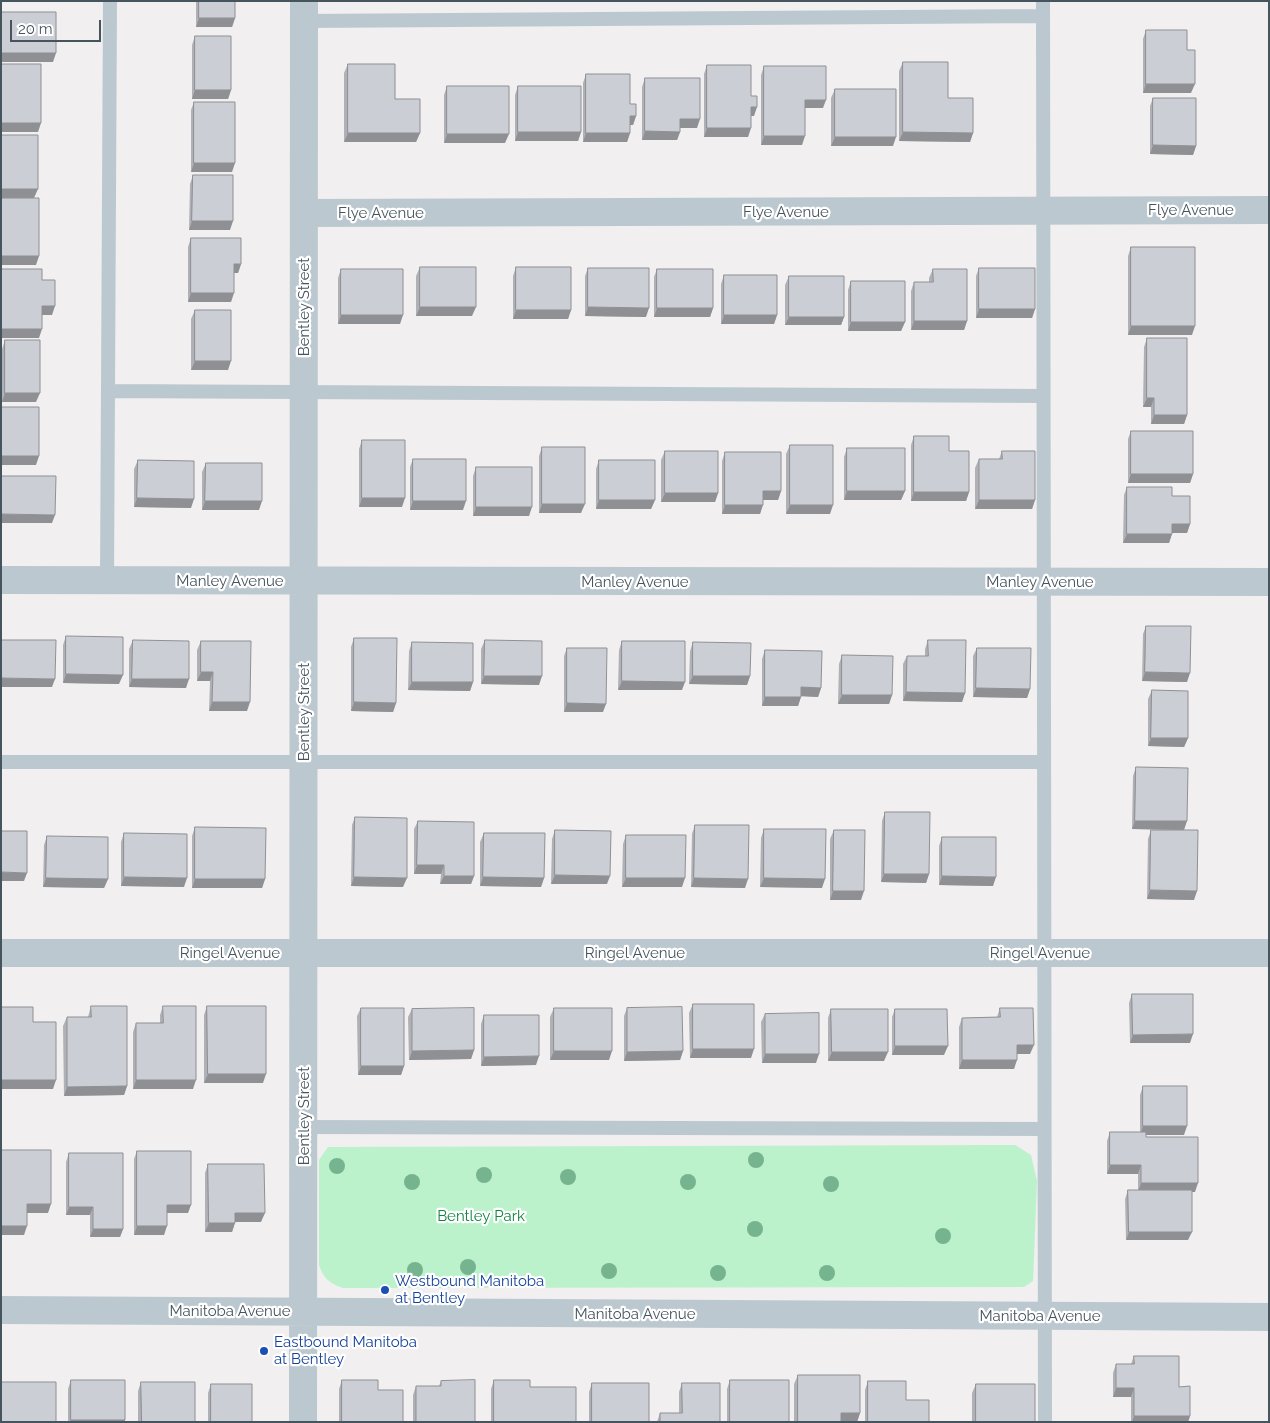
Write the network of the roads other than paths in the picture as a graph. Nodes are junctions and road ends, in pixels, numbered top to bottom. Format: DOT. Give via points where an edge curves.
graph roads {
  1 [pos="110,1"];
  2 [pos="1043,1"];
  3 [pos="304,11"];
  4 [pos="1043,16"];
  5 [pos="1269,210"];
  6 [pos="1043,211"];
  7 [pos="304,213"];
  8 [pos="108,390"];
  9 [pos="304,392"];
  10 [pos="1043,396"];
  11 [pos="1,580"];
  12 [pos="107,580"];
  13 [pos="304,582"];
  14 [pos="1044,582"];
  15 [pos="1269,582"];
  16 [pos="1,762"];
  17 [pos="304,762"];
  18 [pos="1044,762"];
  19 [pos="1,953"];
  20 [pos="304,953"];
  21 [pos="1044,953"];
  22 [pos="1269,953"];
  23 [pos="304,1127"];
  24 [pos="1044,1129"];
  25 [pos="1,1310"];
  26 [pos="304,1312"];
  27 [pos="1045,1316"];
  28 [pos="1269,1317"];
  29 [pos="303,1422"];
  30 [pos="1045,1422"];
  1 -- 8 [label="lane"];
  2 -- 4 [label="lane"];
  3 -- 4 [label="lane"];
  3 -- 7 [label="street, Bentley Street"];
  4 -- 6 [label="lane"];
  5 -- 6 [label="street, Flye Avenue"];
  6 -- 7 [label="street, Flye Avenue"];
  6 -- 10 [label="lane"];
  7 -- 9 [label="street, Bentley Street"];
  8 -- 9 [label="lane"];
  8 -- 12 [label="lane"];
  9 -- 10 [label="lane"];
  9 -- 13 [label="street, Bentley Street"];
  10 -- 14 [label="lane"];
  11 -- 12 [label="street, Manley Avenue"];
  12 -- 13 [label="street, Manley Avenue"];
  13 -- 14 [label="street, Manley Avenue"];
  13 -- 17 [label="street, Bentley Street"];
  14 -- 15 [label="street, Manley Avenue"];
  14 -- 18 [label="lane"];
  16 -- 17 [label="lane"];
  17 -- 18 [label="lane"];
  17 -- 20 [label="street, Bentley Street"];
  18 -- 21 [label="lane"];
  19 -- 20 [label="street, Ringel Avenue"];
  20 -- 21 [label="street, Ringel Avenue"];
  20 -- 23 [label="street, Bentley Street"];
  21 -- 22 [label="street, Ringel Avenue"];
  21 -- 24 [label="lane"];
  23 -- 24 [label="lane"];
  23 -- 26 [label="street, Bentley Street"];
  24 -- 27 [label="lane"];
  25 -- 26 [label="street, Manitoba Avenue"];
  26 -- 27 [label="street, Manitoba Avenue"];
  26 -- 29 [label="street, Bentley Street"];
  27 -- 28 [label="street, Manitoba Avenue"];
  27 -- 30 [label="lane"];
}
